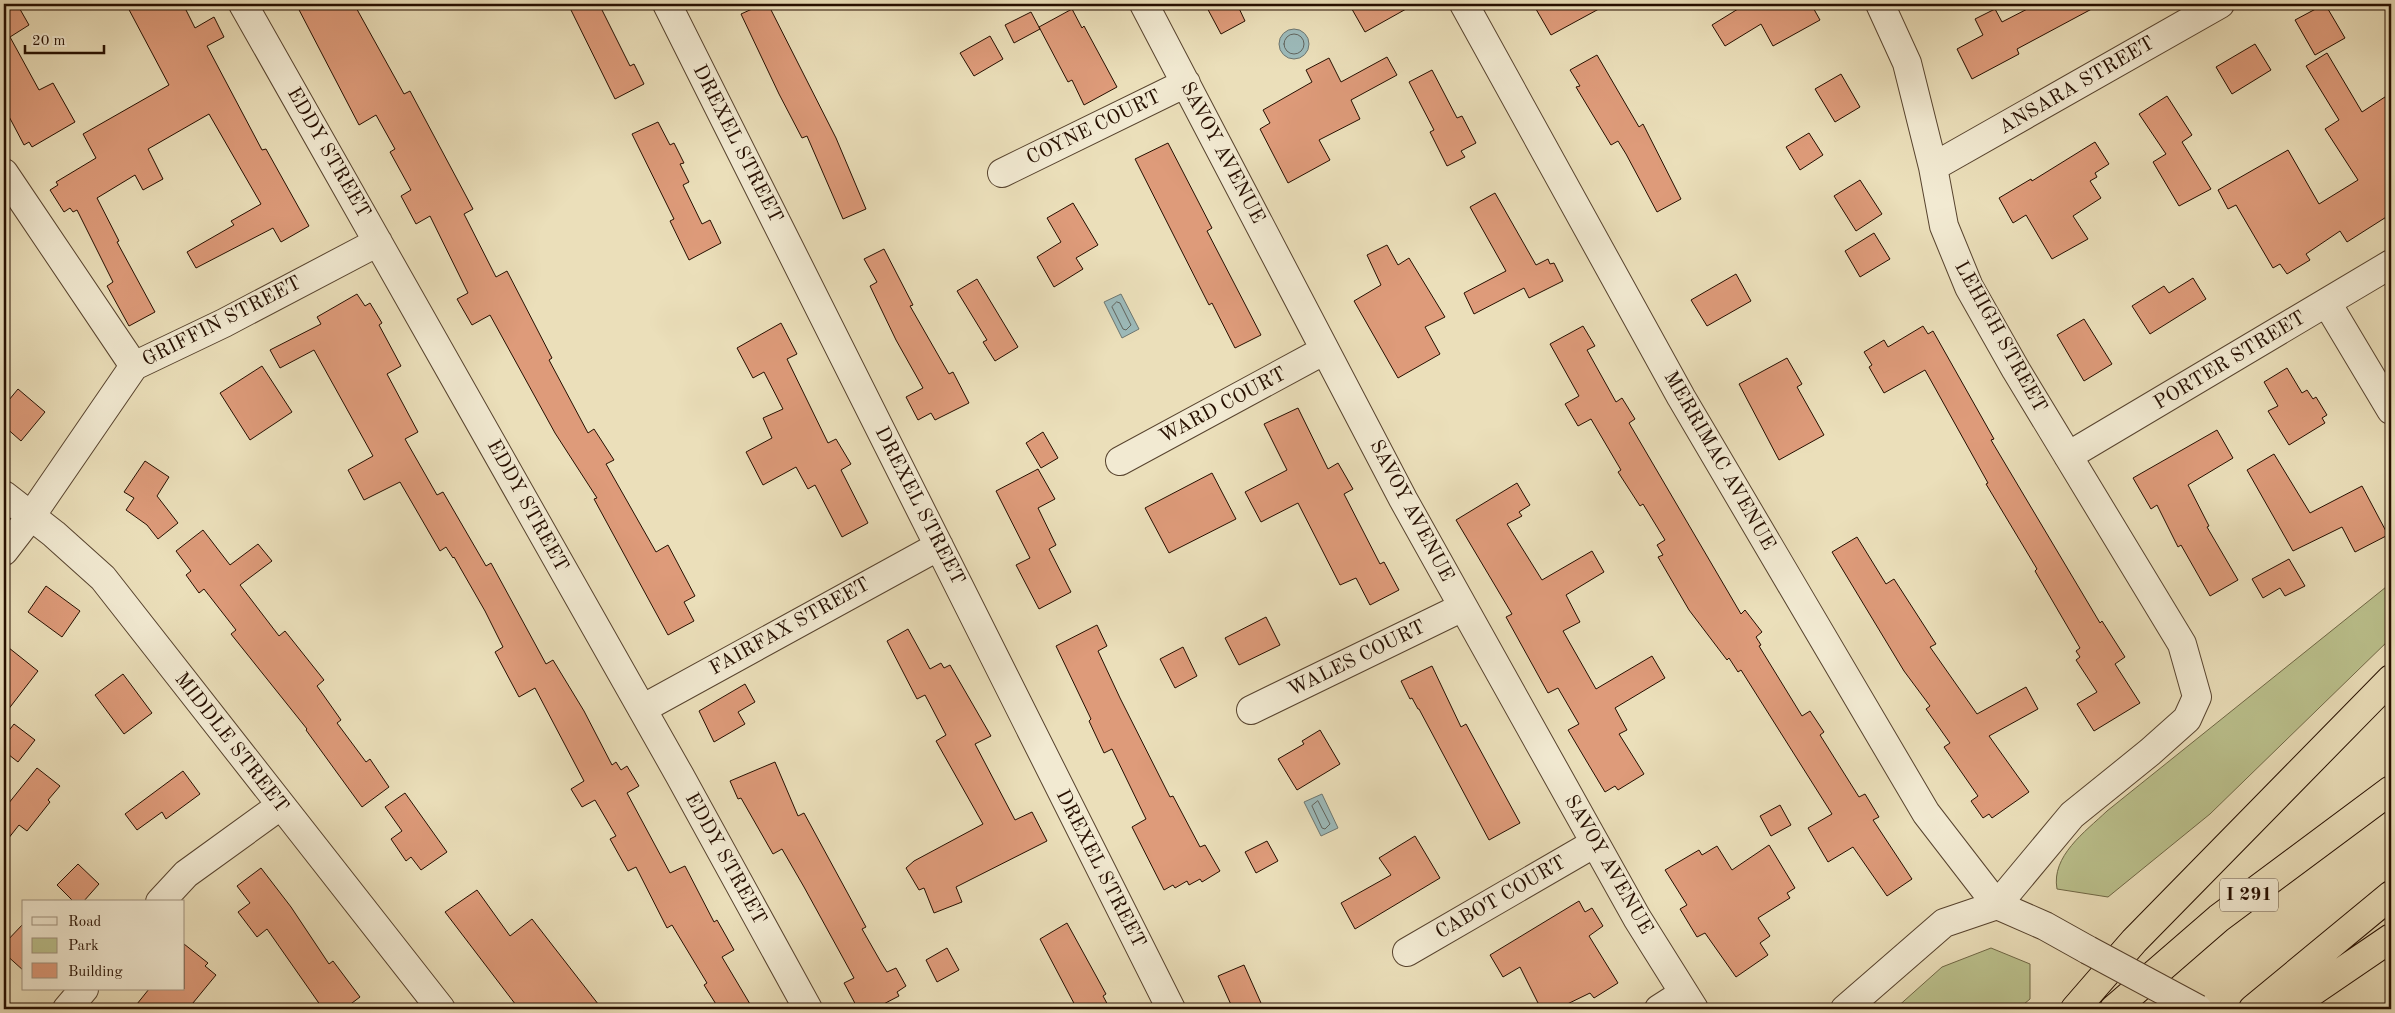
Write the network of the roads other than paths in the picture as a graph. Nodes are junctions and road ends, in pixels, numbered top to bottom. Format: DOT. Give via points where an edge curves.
graph roads {
  1 [pos="243,4"];
  2 [pos="667,4"];
  3 [pos="1144,4"];
  4 [pos="1464,4"];
  5 [pos="1880,4"];
  6 [pos="2220,4"];
  7 [pos="1186,83"];
  8 [pos="1933,167"];
  9 [pos="4,173"];
  10 [pos="1002,173"];
  11 [pos="378,242"];
  12 [pos="2391,264"];
  13 [pos="2327,303"];
  14 [pos="1325,350"];
  15 [pos="134,366"];
  16 [pos="2391,410"];
  17 [pos="2068,456"];
  18 [pos="1120,461"];
  19 [pos="4,495"];
  20 [pos="31,516"];
  21 [pos="939,546"];
  22 [pos="4,551"];
  23 [pos="1463,607"];
  24 [pos="2391,679"];
  25 [pos="642,708"];
  26 [pos="1251,710"];
  27 [pos="2391,790"];
  28 [pos="280,806"];
  29 [pos="1595,843"];
  30 [pos="2391,895"];
  31 [pos="162,900"];
  32 [pos="1997,905"];
  33 [pos="2391,938"];
  34 [pos="1407,952"];
  35 [pos="83,990"];
  36 [pos="1689,1001"];
  37 [pos="67,1009"];
  38 [pos="441,1009"];
  39 [pos="808,1009"];
  40 [pos="1170,1009"];
  41 [pos="1658,1009"];
  42 [pos="1845,1009"];
  43 [pos="2075,1009"];
  44 [pos="2114,1009"];
  45 [pos="2198,1009"];
  46 [pos="2253,1009"];
  47 [pos="2287,1009"];
  1 -- 11 [label="street, EDDY STREET"];
  2 -- 21 [label="street, DREXEL STREET"];
  3 -- 7 [label="street, SAVOY AVENUE"];
  4 -- 32 [label="street, MERRIMAC AVENUE" via="1681,397 1926,813"];
  5 -- 8 [label="street, LEHIGH STREET" via="1907,62"];
  6 -- 8 [label="street, ANSARA STREET"];
  7 -- 10 [label="street, COYNE COURT"];
  7 -- 14 [label="street, SAVOY AVENUE"];
  8 -- 17 [label="street, LEHIGH STREET" via="1944,226 1969,287"];
  9 -- 15 [label="street"];
  11 -- 15 [label="street, GRIFFIN STREET"];
  11 -- 25 [label="street, EDDY STREET"];
  12 -- 13 [label="street, PORTER STREET"];
  13 -- 16 [label="street"];
  13 -- 17 [label="street, PORTER STREET"];
  14 -- 18 [label="street, WARD COURT"];
  14 -- 23 [label="street, SAVOY AVENUE"];
  15 -- 20 [label="street, GRIFFIN STREET"];
  17 -- 32 [label="street, LEHIGH STREET" via="2182,644 2197,697 2187,719 2072,815"];
  19 -- 20 [label="street, MIDDLE STREET"];
  20 -- 22 [label="street, GRIFFIN STREET"];
  20 -- 28 [label="street, MIDDLE STREET" via="103,578"];
  21 -- 25 [label="street, FAIRFAX STREET"];
  21 -- 40 [label="street, DREXEL STREET"];
  23 -- 26 [label="street, WALES COURT"];
  23 -- 29 [label="street, SAVOY AVENUE"];
  24 -- 43 [label="highway" via="2134,941"];
  25 -- 39 [label="street, EDDY STREET"];
  27 -- 44 [label="highway, I 291" via="2219,918"];
  28 -- 31 [label="street" via="186,874"];
  28 -- 38 [label="street, MIDDLE STREET"];
  29 -- 34 [label="street, CABOT COURT"];
  29 -- 36 [label="street, SAVOY AVENUE"];
  30 -- 46 [label="highway"];
  32 -- 42 [label="street" via="1944,923"];
  32 -- 45 [label="street, bridge" via="2045,926"];
  33 -- 47 [label="highway"];
  35 -- 37 [label="street"];
  36 -- 41 [label="street"];
}
